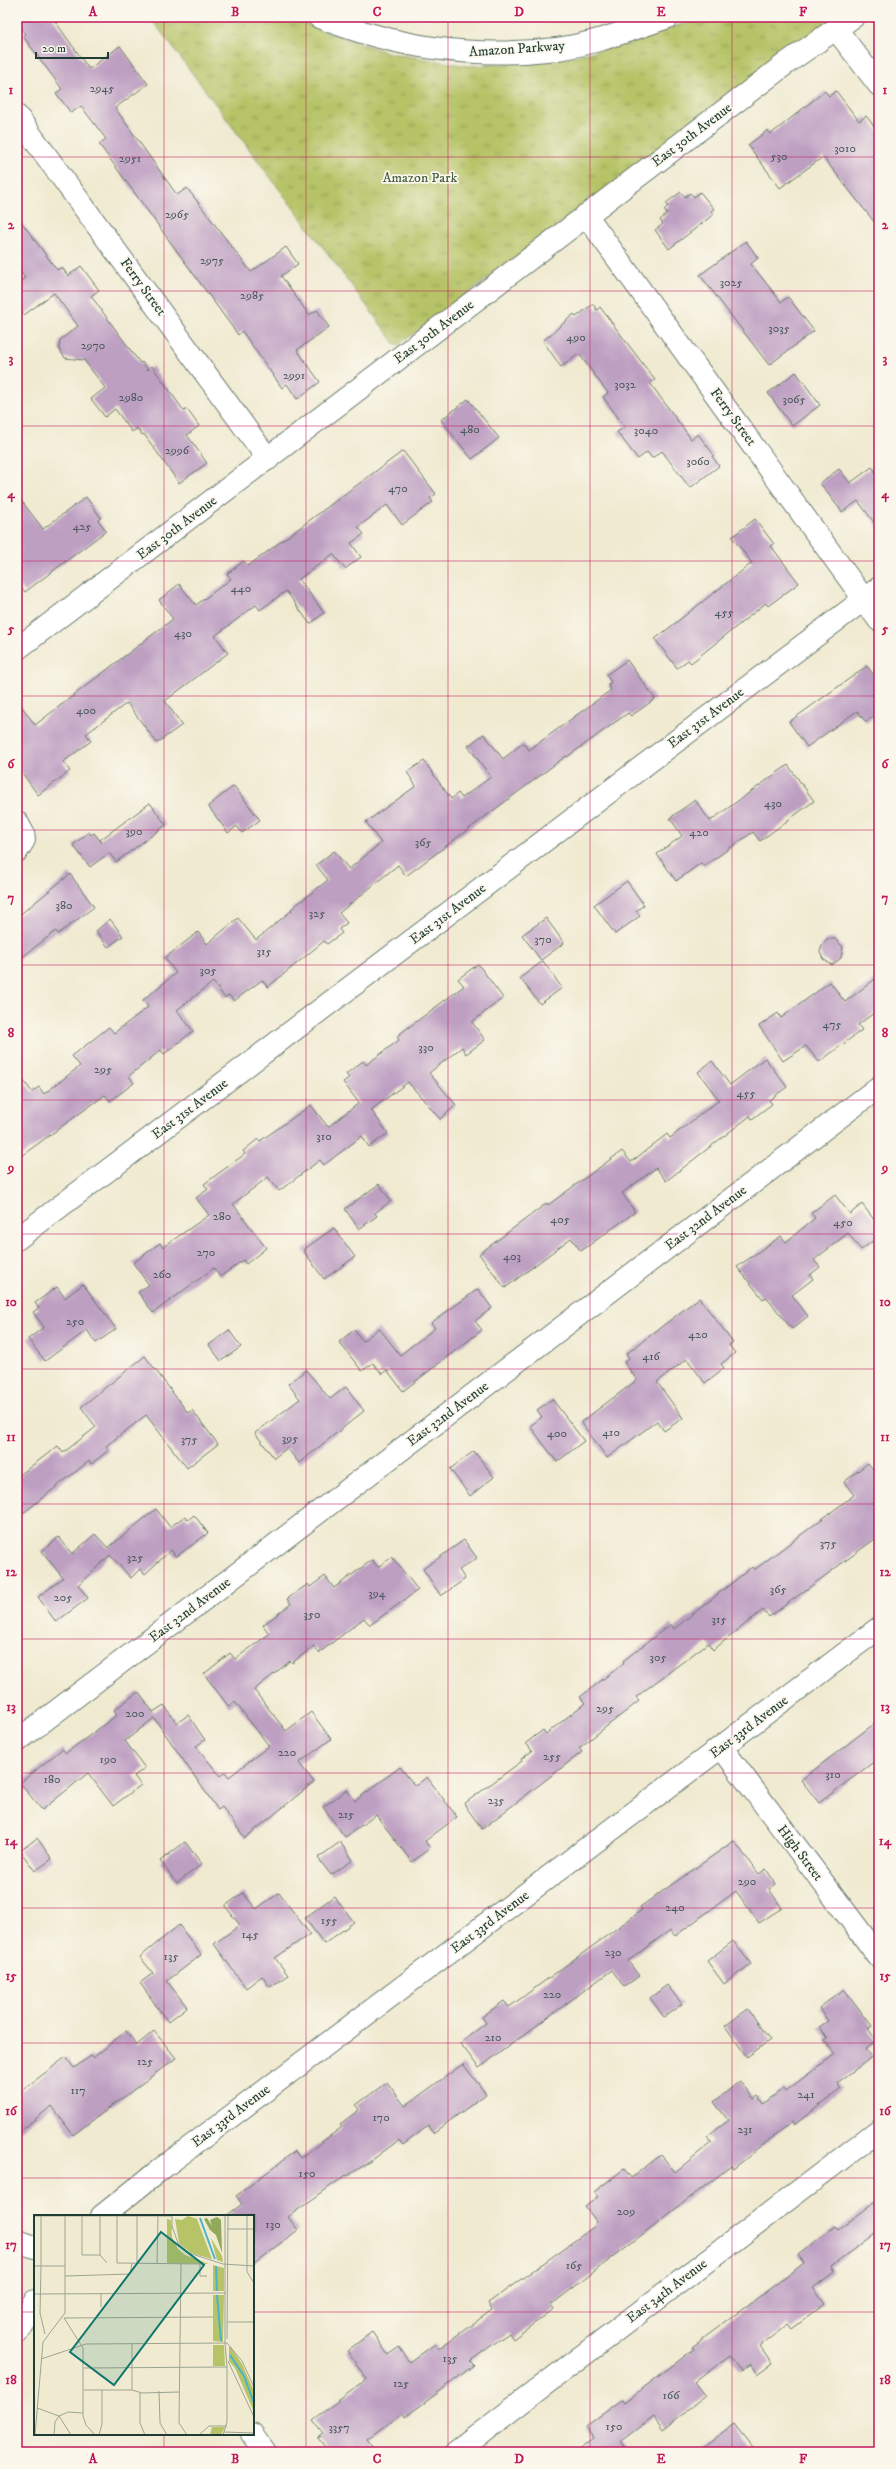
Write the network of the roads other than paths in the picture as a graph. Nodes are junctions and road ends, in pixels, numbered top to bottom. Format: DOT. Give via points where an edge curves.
graph roads {
  1 [pos="319,17"];
  2 [pos="668,17"];
  3 [pos="845,23"];
  4 [pos="879,85"];
  5 [pos="17,116"];
  6 [pos="586,216"];
  7 [pos="268,459"];
  8 [pos="872,593"];
  9 [pos="879,620"];
  10 [pos="17,648"];
  11 [pos="879,1087"];
  12 [pos="17,1239"];
  13 [pos="879,1628"];
  14 [pos="17,1741"];
  15 [pos="722,1748"];
  16 [pos="879,1957"];
  17 [pos="879,2130"];
  18 [pos="103,2215"];
  19 [pos="17,2241"];
  20 [pos="34,2248"];
  21 [pos="34,2303"];
  22 [pos="17,2332"];
  23 [pos="253,2435"];
  24 [pos="265,2452"];
  25 [pos="456,2452"];
  1 -- 2 [label="street, Amazon Parkway" via="394,42 469,54 558,49 614,36"];
  3 -- 4 [label="street"];
  3 -- 6 [label="street, East 30th Avenue" via="788,62"];
  5 -- 7 [label="street, Ferry Street"];
  6 -- 7 [label="street, East 30th Avenue"];
  6 -- 8 [label="street, Ferry Street"];
  7 -- 10 [label="street, East 30th Avenue"];
  8 -- 9 [label="street, Ferry Street"];
  8 -- 12 [label="street, East 31st Avenue"];
  11 -- 14 [label="street, East 32nd Avenue"];
  13 -- 15 [label="street, East 33rd Avenue"];
  15 -- 16 [label="street, High Street"];
  15 -- 18 [label="street, East 33rd Avenue" via="167,2164"];
  17 -- 25 [label="street, East 34th Avenue"];
  19 -- 20 [label="street"];
  21 -- 22 [label="street"];
  23 -- 24 [label="street"];
}
